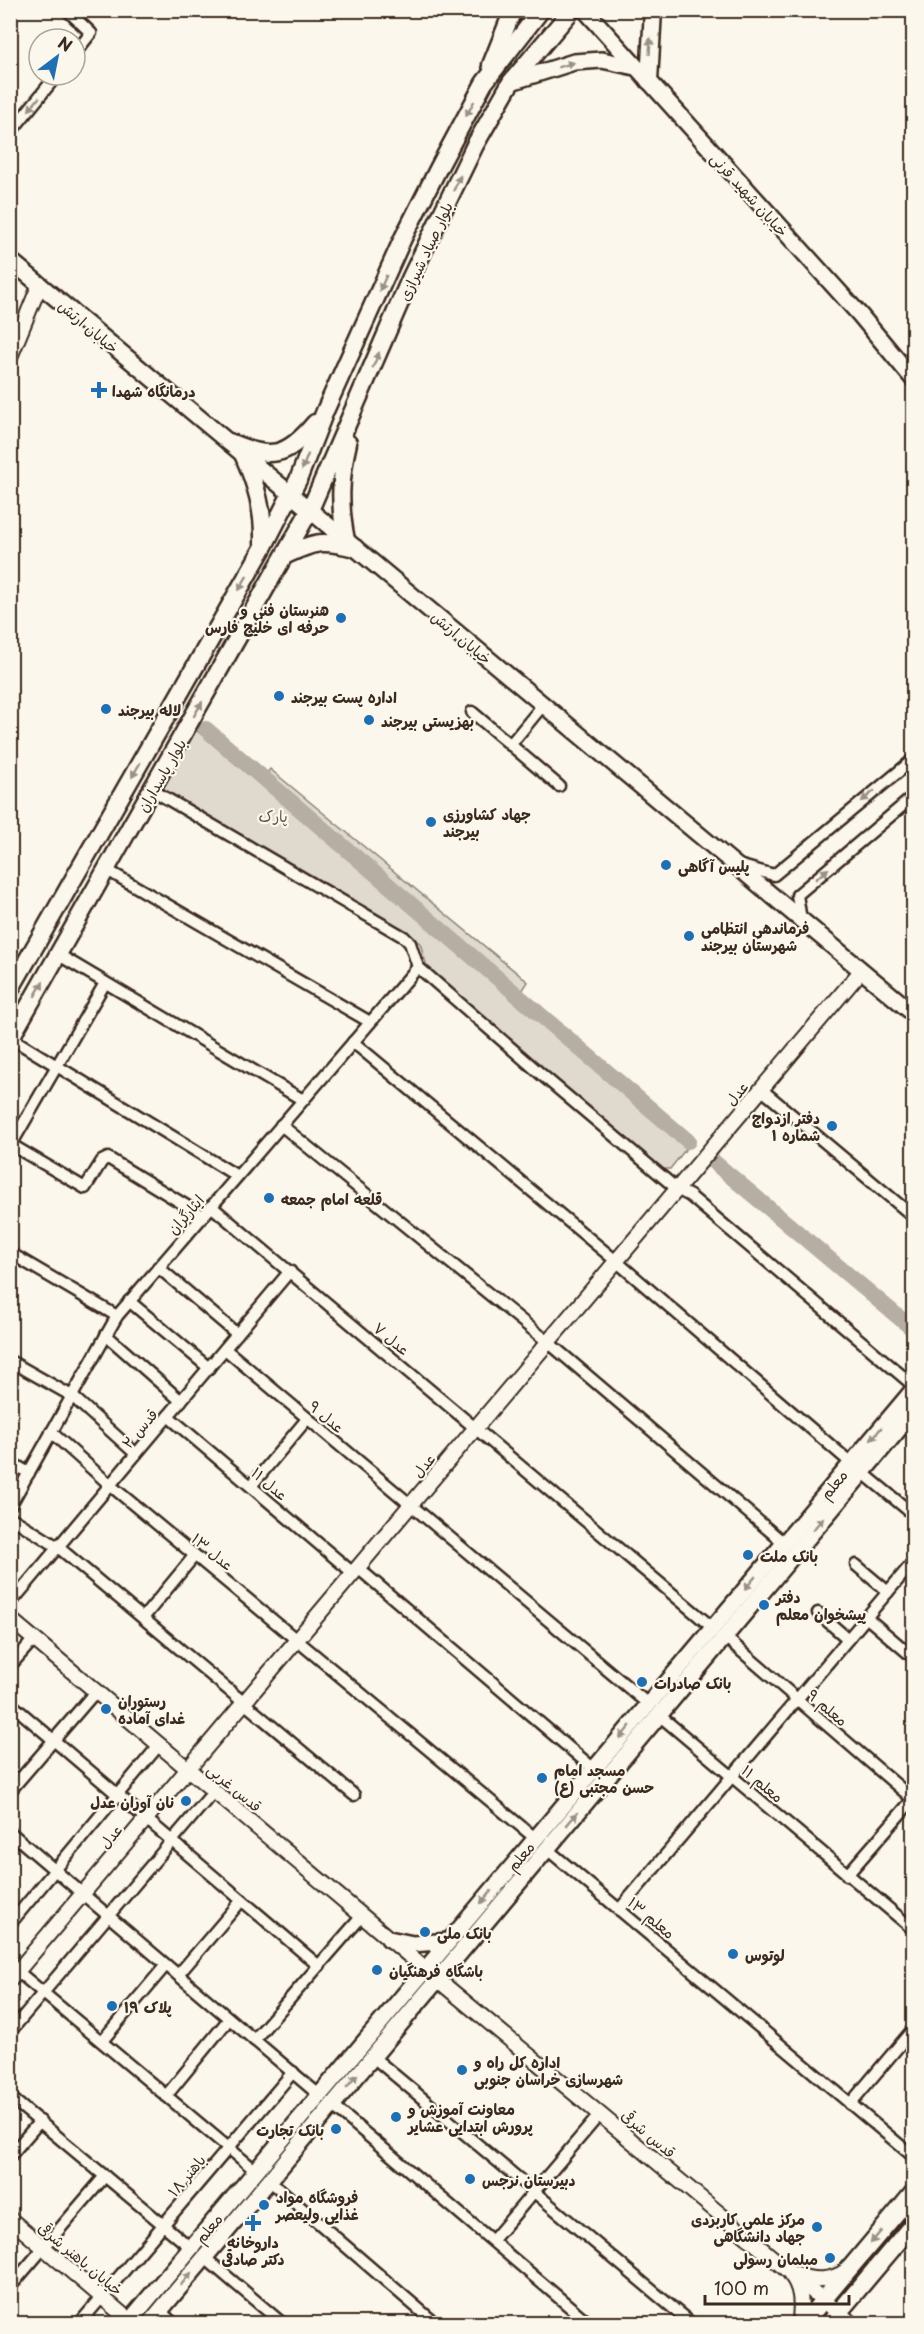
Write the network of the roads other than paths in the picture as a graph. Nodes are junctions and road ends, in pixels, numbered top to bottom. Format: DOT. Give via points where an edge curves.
graph roads {
  1 [pos="68,10"];
  2 [pos="513,10"];
  3 [pos="541,10"];
  4 [pos="573,10"];
  5 [pos="585,10"];
  6 [pos="653,10"];
  7 [pos="85,27"];
  8 [pos="635,67"];
  9 [pos="649,81"];
  10 [pos="484,82"];
  11 [pos="511,82"];
  12 [pos="47,87"];
  13 [pos="10,134"];
  14 [pos="10,260"];
  15 [pos="40,284"];
  16 [pos="14,336"];
  17 [pos="10,357"];
  18 [pos="914,380"];
  19 [pos="359,400"];
  20 [pos="326,411"];
  21 [pos="228,442"];
  22 [pos="243,454"];
  23 [pos="291,494"];
  24 [pos="310,510"];
  25 [pos="350,544"];
  26 [pos="263,548"];
  27 [pos="286,555"];
  28 [pos="543,705"];
  29 [pos="472,712"];
  30 [pos="510,745"];
  31 [pos="914,759"];
  32 [pos="559,786"];
  33 [pos="152,790"];
  34 [pos="914,796"];
  35 [pos="733,864"];
  36 [pos="107,870"];
  37 [pos="801,920"];
  38 [pos="58,955"];
  39 [pos="418,967"];
  40 [pos="861,971"];
  41 [pos="105,983"];
  42 [pos="10,990"];
  43 [pos="914,1014"];
  44 [pos="370,1022"];
  45 [pos="11,1039"];
  46 [pos="353,1042"];
  47 [pos="57,1066"];
  48 [pos="761,1089"];
  49 [pos="303,1100"];
  50 [pos="281,1125"];
  51 [pos="11,1145"];
  52 [pos="237,1176"];
  53 [pos="677,1189"];
  54 [pos="211,1206"];
  55 [pos="203,1216"];
  56 [pos="914,1217"];
  57 [pos="14,1255"];
  58 [pos="616,1261"];
  59 [pos="158,1268"];
  60 [pos="290,1271"];
  61 [pos="129,1301"];
  62 [pos="117,1316"];
  63 [pos="237,1334"];
  64 [pos="106,1335"];
  65 [pos="548,1342"];
  66 [pos="225,1349"];
  67 [pos="10,1361"];
  68 [pos="209,1368"];
  69 [pos="914,1387"];
  70 [pos="72,1396"];
  71 [pos="181,1401"];
  72 [pos="914,1411"];
  73 [pos="168,1416"];
  74 [pos="307,1419"];
  75 [pos="476,1428"];
  76 [pos="51,1432"];
  77 [pos="136,1454"];
  78 [pos="10,1462"];
  79 [pos="857,1468"];
  80 [pos="29,1473"];
  81 [pos="110,1485"];
  82 [pos="251,1486"];
  83 [pos="10,1506"];
  84 [pos="410,1506"];
  85 [pos="914,1515"];
  86 [pos="10,1517"];
  87 [pos="593,1526"];
  88 [pos="784,1543"];
  89 [pos="58,1547"];
  90 [pos="195,1555"];
  91 [pos="914,1562"];
  92 [pos="856,1565"];
  93 [pos="356,1570"];
  94 [pos="888,1592"];
  95 [pos="10,1604"];
  96 [pos="527,1604"];
  97 [pos="818,1613"];
  98 [pos="866,1617"];
  99 [pos="143,1618"];
  100 [pos="10,1619"];
  101 [pos="719,1632"];
  102 [pos="34,1639"];
  103 [pos="848,1639"];
  104 [pos="297,1641"];
  105 [pos="914,1658"];
  106 [pos="10,1666"];
  107 [pos="96,1691"];
  108 [pos="797,1700"];
  109 [pos="10,1703"];
  110 [pos="244,1703"];
  111 [pos="654,1709"];
  112 [pos="414,1738"];
  113 [pos="54,1740"];
  114 [pos="159,1745"];
  115 [pos="188,1769"];
  116 [pos="594,1769"];
  117 [pos="732,1776"];
  118 [pos="10,1791"];
  119 [pos="214,1791"];
  120 [pos="118,1795"];
  121 [pos="354,1795"];
  122 [pos="913,1799"];
  123 [pos="146,1819"];
  124 [pos="10,1832"];
  125 [pos="172,1841"];
  126 [pos="541,1844"];
  127 [pos="55,1870"];
  128 [pos="847,1875"];
  129 [pos="83,1894"];
  130 [pos="242,1900"];
  131 [pos="619,1910"];
  132 [pos="108,1916"];
  133 [pos="362,1916"];
  134 [pos="10,1924"];
  135 [pos="914,1930"];
  136 [pos="389,1939"];
  137 [pos="449,1941"];
  138 [pos="166,1965"];
  139 [pos="319,1966"];
  140 [pos="13,1972"];
  141 [pos="431,1974"];
  142 [pos="178,1976"];
  143 [pos="44,1993"];
  144 [pos="229,2019"];
  145 [pos="914,2028"];
  146 [pos="10,2032"];
  147 [pos="254,2040"];
  148 [pos="102,2042"];
  149 [pos="373,2056"];
  150 [pos="293,2073"];
  151 [pos="319,2095"];
  152 [pos="166,2096"];
  153 [pos="10,2097"];
  154 [pos="850,2104"];
  155 [pos="332,2105"];
  156 [pos="600,2115"];
  157 [pos="40,2121"];
  158 [pos="229,2148"];
  159 [pos="10,2156"];
  160 [pos="914,2157"];
  161 [pos="256,2171"];
  162 [pos="105,2176"];
  163 [pos="269,2180"];
  164 [pos="914,2192"];
  165 [pos="535,2193"];
  166 [pos="10,2219"];
  167 [pos="914,2223"];
  168 [pos="163,2225"];
  169 [pos="494,2240"];
  170 [pos="43,2247"];
  171 [pos="191,2248"];
  172 [pos="204,2257"];
  173 [pos="851,2267"];
  174 [pos="786,2268"];
  175 [pos="10,2287"];
  176 [pos="102,2297"];
  177 [pos="824,2299"];
  178 [pos="159,2311"];
  179 [pos="834,2318"];
  180 [pos="129,2322"];
  181 [pos="79,2324"];
  182 [pos="149,2324"];
  183 [pos="174,2324"];
  184 [pos="283,2324"];
  185 [pos="436,2324"];
  186 [pos="590,2324"];
  187 [pos="692,2324"];
  188 [pos="801,2324"];
  189 [pos="852,2324"];
  1 -- 7 [label="street"];
  2 -- 10 [label="main road"];
  3 -- 10 [label="main road, بلوار صیاد شیرازی"];
  4 -- 11 [label="main road, بلوار صیاد شیرازی"];
  5 -- 8 [label="main road, خیابان شهید قرنی"];
  9 -- 6 [label="main road, one-way"];
  8 -- 9 [label="main road, خیابان شهید قرنی"];
  11 -- 8 [label="main road, one-way" via="574,62 602,60"];
  9 -- 18 [label="main road, خیابان شهید قرنی"];
  10 -- 20 [label="main road, بلوار صیاد شیرازی, one-way" via="403,238"];
  19 -- 11 [label="main road, بلوار صیاد شیرازی, one-way" via="411,277 475,145"];
  12 -- 13 [label="street, one-way"];
  14 -- 15 [label="main road, خیابان ارتش"];
  15 -- 16 [label="street"];
  15 -- 21 [label="main road, خیابان ارتش"];
  16 -- 17 [label="street"];
  19 -- 24 [label="main road, بلوار صیاد شیرازی"];
  19 -- 25 [label="main road" via="341,471 341,516"];
  20 -- 21 [label="main road" via="303,438 282,451 267,454"];
  20 -- 23 [label="main road, بلوار صیاد شیرازی, one-way"];
  21 -- 22 [label="main road, خیابان ارتش"];
  22 -- 23 [label="main road, خیابان ارتش"];
  22 -- 26 [label="main road" via="261,503"];
  23 -- 24 [label="main road, خیابان ارتش"];
  23 -- 26 [label="main road, بلوار پاسداران"];
  24 -- 25 [label="main road, خیابان ارتش"];
  24 -- 27 [label="main road, بلوار پاسداران"];
  25 -- 27 [label="main road" via="310,544"];
  25 -- 28 [label="main road, خیابان ارتش"];
  26 -- 42 [label="main road, بلوار پاسداران, one-way"];
  33 -- 27 [label="main road, بلوار پاسداران, one-way"];
  28 -- 30 [label="street"];
  28 -- 35 [label="main road, خیابان ارتش"];
  29 -- 30 [label="street"];
  30 -- 32 [label="street"];
  31 -- 35 [label="street, one-way" via="774,875"];
  33 -- 36 [label="main road, بلوار پاسداران"];
  33 -- 39 [label="street" via="404,937"];
  37 -- 34 [label="street, one-way" via="797,895"];
  35 -- 37 [label="main road, خیابان ارتش"];
  36 -- 38 [label="main road, بلوار پاسداران"];
  36 -- 44 [label="street"];
  37 -- 40 [label="main road, خیابان ارتش"];
  38 -- 41 [label="street"];
  45 -- 38 [label="main road, بلوار پاسداران, one-way"];
  39 -- 44 [label="street, ایثارگران"];
  39 -- 53 [label="street"];
  40 -- 43 [label="main road, خیابان ارتش"];
  40 -- 48 [label="street, عدل"];
  41 -- 47 [label="street"];
  41 -- 49 [label="street"];
  44 -- 46 [label="street, ایثارگران"];
  45 -- 47 [label="street"];
  46 -- 49 [label="street, ایثارگران"];
  46 -- 58 [label="street"];
  47 -- 51 [label="street"];
  47 -- 52 [label="street"];
  48 -- 53 [label="street, عدل"];
  48 -- 56 [label="street"];
  49 -- 50 [label="street, ایثارگران"];
  50 -- 52 [label="street, ایثارگران"];
  50 -- 65 [label="street"];
  51 -- 55 [label="street" via="86,1188 104,1158 108,1158"];
  52 -- 54 [label="street, ایثارگران"];
  53 -- 58 [label="street, عدل"];
  53 -- 69 [label="street"];
  54 -- 55 [label="street, ایثارگران"];
  54 -- 60 [label="street, عدل ۷"];
  55 -- 59 [label="street, ایثارگران"];
  57 -- 62 [label="street"];
  58 -- 65 [label="street, عدل"];
  58 -- 79 [label="street"];
  59 -- 61 [label="street, ایثارگران"];
  59 -- 63 [label="street"];
  60 -- 63 [label="street, قدس ۲"];
  60 -- 75 [label="street, عدل ۷"];
  61 -- 62 [label="street, ایثارگران"];
  61 -- 68 [label="street"];
  62 -- 64 [label="street, ایثارگران"];
  63 -- 66 [label="street, قدس ۲"];
  64 -- 70 [label="street, ایثارگران"];
  64 -- 71 [label="street"];
  65 -- 75 [label="street, عدل"];
  65 -- 88 [label="street"];
  66 -- 68 [label="street, قدس ۲"];
  66 -- 74 [label="street, عدل ۹"];
  67 -- 70 [label="street"];
  68 -- 71 [label="street, قدس ۲"];
  69 -- 79 [label="main road, معلم, one-way"];
  70 -- 76 [label="street, ایثارگران"];
  70 -- 77 [label="street"];
  71 -- 73 [label="street, قدس ۲"];
  72 -- 79 [label="main road, معلم"];
  73 -- 77 [label="street, قدس ۲"];
  73 -- 82 [label="street, عدل ۱۱"];
  74 -- 82 [label="street"];
  74 -- 84 [label="street, عدل ۹"];
  75 -- 84 [label="street, عدل"];
  75 -- 87 [label="street, عدل ۷"];
  76 -- 80 [label="street, ایثارگران"];
  76 -- 81 [label="street, عدل ۱۳"];
  77 -- 81 [label="street, قدس ۲"];
  78 -- 80 [label="street"];
  79 -- 85 [label="street"];
  79 -- 88 [label="main road, معلم"];
  101 -- 79 [label="main road, معلم, one-way"];
  80 -- 83 [label="street, ایثارگران"];
  81 -- 89 [label="street, قدس ۲"];
  81 -- 90 [label="street, عدل ۱۳"];
  82 -- 93 [label="street, عدل ۱۱"];
  84 -- 93 [label="street, عدل"];
  84 -- 96 [label="street, عدل ۹"];
  86 -- 89 [label="street"];
  87 -- 101 [label="street, معلم ۹"];
  88 -- 101 [label="main road, معلم, one-way"];
  89 -- 95 [label="street, قدس ۲"];
  89 -- 99 [label="street"];
  90 -- 99 [label="street"];
  90 -- 104 [label="street, عدل ۱۳"];
  91 -- 94 [label="street"];
  92 -- 94 [label="street"];
  93 -- 104 [label="street, عدل"];
  93 -- 116 [label="street, عدل ۱۱"];
  94 -- 98 [label="street"];
  96 -- 111 [label="street, معلم ۱۱"];
  97 -- 103 [label="street"];
  98 -- 103 [label="street"];
  98 -- 105 [label="street"];
  99 -- 110 [label="street"];
  100 -- 102 [label="street, قدس غربی"];
  101 -- 108 [label="street, معلم ۹"];
  101 -- 111 [label="main road, معلم"];
  102 -- 106 [label="street"];
  102 -- 107 [label="street, قدس غربی"];
  103 -- 108 [label="street"];
  104 -- 110 [label="street, عدل"];
  104 -- 112 [label="street, عدل ۱۳"];
  107 -- 113 [label="street"];
  107 -- 114 [label="street, قدس غربی"];
  108 -- 117 [label="street"];
  108 -- 122 [label="street, معلم ۹"];
  109 -- 113 [label="street"];
  110 -- 115 [label="street, عدل"];
  110 -- 121 [label="street"];
  111 -- 116 [label="main road, معلم, one-way"];
  111 -- 117 [label="street, معلم ۱۱"];
  126 -- 111 [label="main road, معلم, one-way"];
  112 -- 126 [label="street, معلم ۱۳"];
  113 -- 118 [label="street"];
  113 -- 120 [label="street"];
  114 -- 115 [label="street, قدس غربی"];
  114 -- 120 [label="street"];
  115 -- 119 [label="street, قدس غربی"];
  115 -- 123 [label="street, عدل"];
  116 -- 126 [label="main road, معلم"];
  117 -- 128 [label="street, معلم ۱۱"];
  117 -- 131 [label="street"];
  119 -- 125 [label="street"];
  119 -- 133 [label="street, قدس غربی"];
  120 -- 123 [label="street"];
  120 -- 127 [label="street"];
  122 -- 128 [label="street"];
  123 -- 125 [label="street"];
  123 -- 129 [label="street, عدل"];
  124 -- 127 [label="street"];
  125 -- 130 [label="street"];
  125 -- 132 [label="street"];
  126 -- 131 [label="street, معلم ۱۳"];
  126 -- 137 [label="main road, معلم, one-way"];
  126 -- 141 [label="main road, معلم"];
  127 -- 129 [label="street"];
  127 -- 134 [label="street"];
  128 -- 135 [label="street, معلم ۱۱"];
  129 -- 132 [label="street"];
  129 -- 140 [label="street, عدل"];
  130 -- 139 [label="street"];
  130 -- 142 [label="street"];
  131 -- 154 [label="street, معلم ۱۳"];
  132 -- 138 [label="street"];
  132 -- 143 [label="street"];
  133 -- 136 [label="street, قدس غربی"];
  133 -- 139 [label="street"];
  136 -- 137 [label="main road" via="413,1944"];
  136 -- 141 [label="street, قدس غربی"];
  137 -- 141 [label="main road, معلم"];
  138 -- 142 [label="street"];
  138 -- 148 [label="street"];
  139 -- 147 [label="street"];
  140 -- 143 [label="street"];
  141 -- 149 [label="main road, معلم"];
  141 -- 151 [label="main road, معلم"];
  141 -- 156 [label="street, قدس شرقی"];
  142 -- 144 [label="street"];
  143 -- 146 [label="street"];
  143 -- 148 [label="street"];
  144 -- 147 [label="street"];
  144 -- 152 [label="street"];
  145 -- 154 [label="street"];
  147 -- 150 [label="street"];
  148 -- 152 [label="street"];
  155 -- 149 [label="main road, معلم, one-way"];
  149 -- 165 [label="street"];
  150 -- 151 [label="street"];
  150 -- 158 [label="street, باهنر ۱۸"];
  151 -- 161 [label="main road, معلم"];
  152 -- 158 [label="street"];
  153 -- 157 [label="street"];
  154 -- 160 [label="street, معلم ۱۳"];
  155 -- 163 [label="main road, معلم"];
  155 -- 169 [label="street"];
  156 -- 165 [label="street"];
  156 -- 174 [label="street, قدس شرقی"];
  157 -- 159 [label="street"];
  157 -- 162 [label="street"];
  158 -- 161 [label="street"];
  158 -- 168 [label="street, باهنر ۱۸"];
  161 -- 171 [label="main road, معلم"];
  162 -- 168 [label="street"];
  162 -- 170 [label="street"];
  163 -- 172 [label="main road, معلم"];
  163 -- 185 [label="street"];
  164 -- 173 [label="main road, one-way"];
  165 -- 169 [label="street"];
  165 -- 187 [label="street"];
  166 -- 170 [label="street, خیابان باهنر شرقی"];
  167 -- 179 [label="main road"];
  168 -- 171 [label="street"];
  168 -- 176 [label="street, باهنر ۱۸"];
  169 -- 186 [label="street"];
  170 -- 175 [label="street"];
  170 -- 176 [label="street, خیابان باهنر شرقی"];
  171 -- 180 [label="main road, معلم"];
  178 -- 172 [label="main road, معلم, one-way"];
  172 -- 184 [label="street"];
  173 -- 174 [label="street" via="840,2275 822,2279"];
  173 -- 177 [label="main road"];
  174 -- 177 [label="street, قدس شرقی"];
  174 -- 188 [label="street" via="798,2287"];
  176 -- 180 [label="street, خیابان باهنر شرقی"];
  176 -- 181 [label="street, باهنر ۱۸"];
  177 -- 179 [label="street, قدس شرقی"];
  177 -- 188 [label="main road"];
  178 -- 182 [label="main road, معلم"];
  178 -- 183 [label="street"];
  179 -- 189 [label="street, قدس شرقی"];
}
